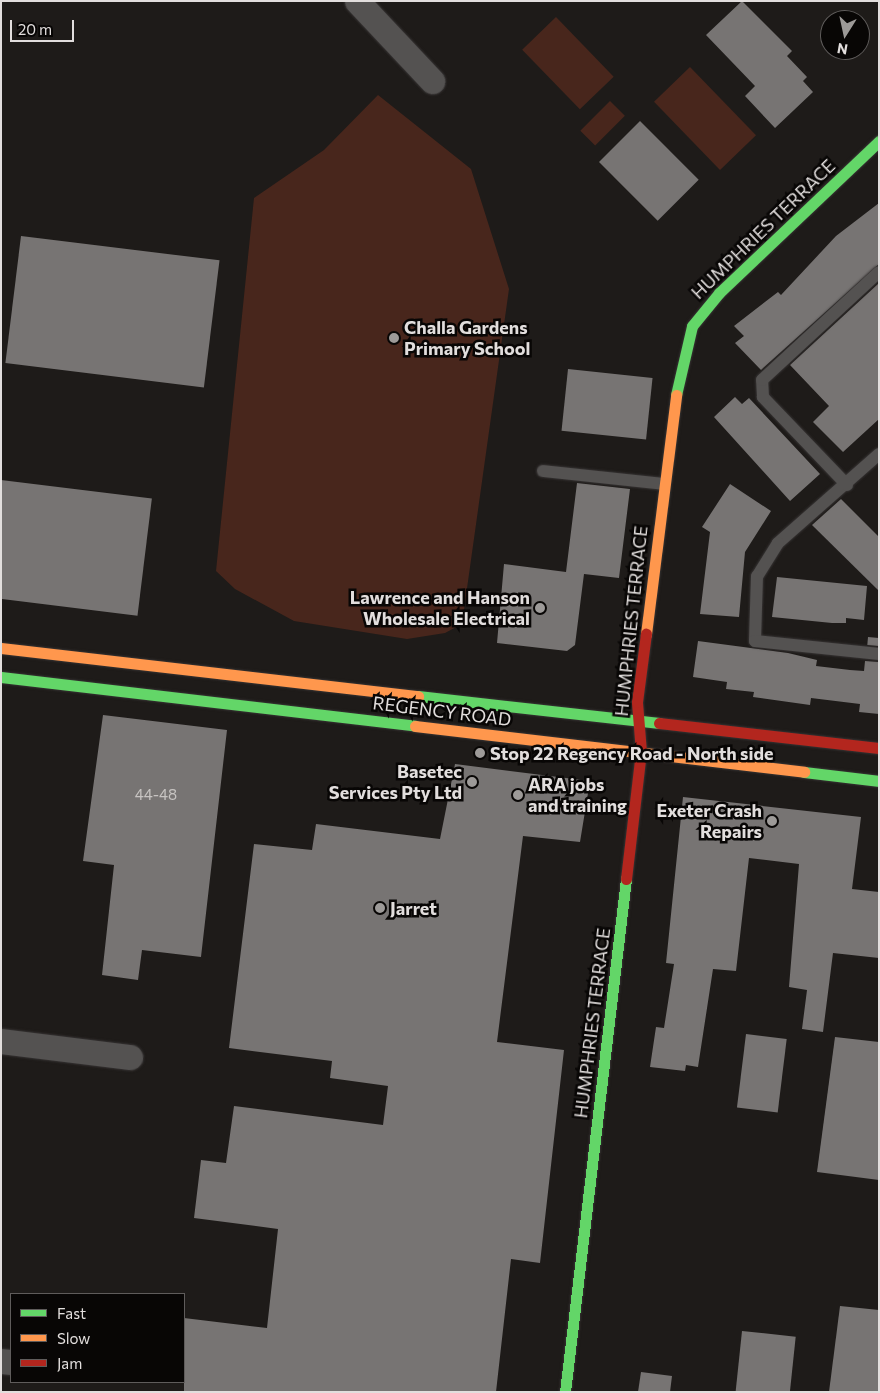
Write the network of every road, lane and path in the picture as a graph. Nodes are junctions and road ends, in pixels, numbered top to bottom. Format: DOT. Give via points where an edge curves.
graph roads {
  1 [pos="357,1"];
  2 [pos="432,81"];
  3 [pos="879,141"];
  4 [pos="879,272"];
  5 [pos="879,454"];
  6 [pos="543,471"];
  7 [pos="664,484"];
  8 [pos="847,485"];
  9 [pos="1,648"];
  10 [pos="879,654"];
  11 [pos="1,677"];
  12 [pos="635,719"];
  13 [pos="879,748"];
  14 [pos="641,752"];
  15 [pos="879,781"];
  16 [pos="1,1041"];
  17 [pos="130,1057"];
  18 [pos="565,1392"];
  1 -- 2 [label="street"];
  3 -- 7 [label="main road, HUMPHRIES TERRACE" via="719,293 692,326 680,368"];
  4 -- 8 [label="lane" via="762,380 763,397"];
  5 -- 8 [label="lane"];
  6 -- 7 [label="lane"];
  7 -- 12 [label="main road, HUMPHRIES TERRACE"];
  8 -- 10 [label="lane" via="778,543 757,576 755,640"];
  9 -- 12 [label="main road, REGENCY ROAD"];
  11 -- 14 [label="main road, REGENCY ROAD"];
  12 -- 13 [label="main road, REGENCY ROAD"];
  12 -- 14 [label="main road, HUMPHRIES TERRACE"];
  14 -- 15 [label="main road, REGENCY ROAD"];
  14 -- 18 [label="main road, HUMPHRIES TERRACE"];
  16 -- 17 [label="street"];
}
